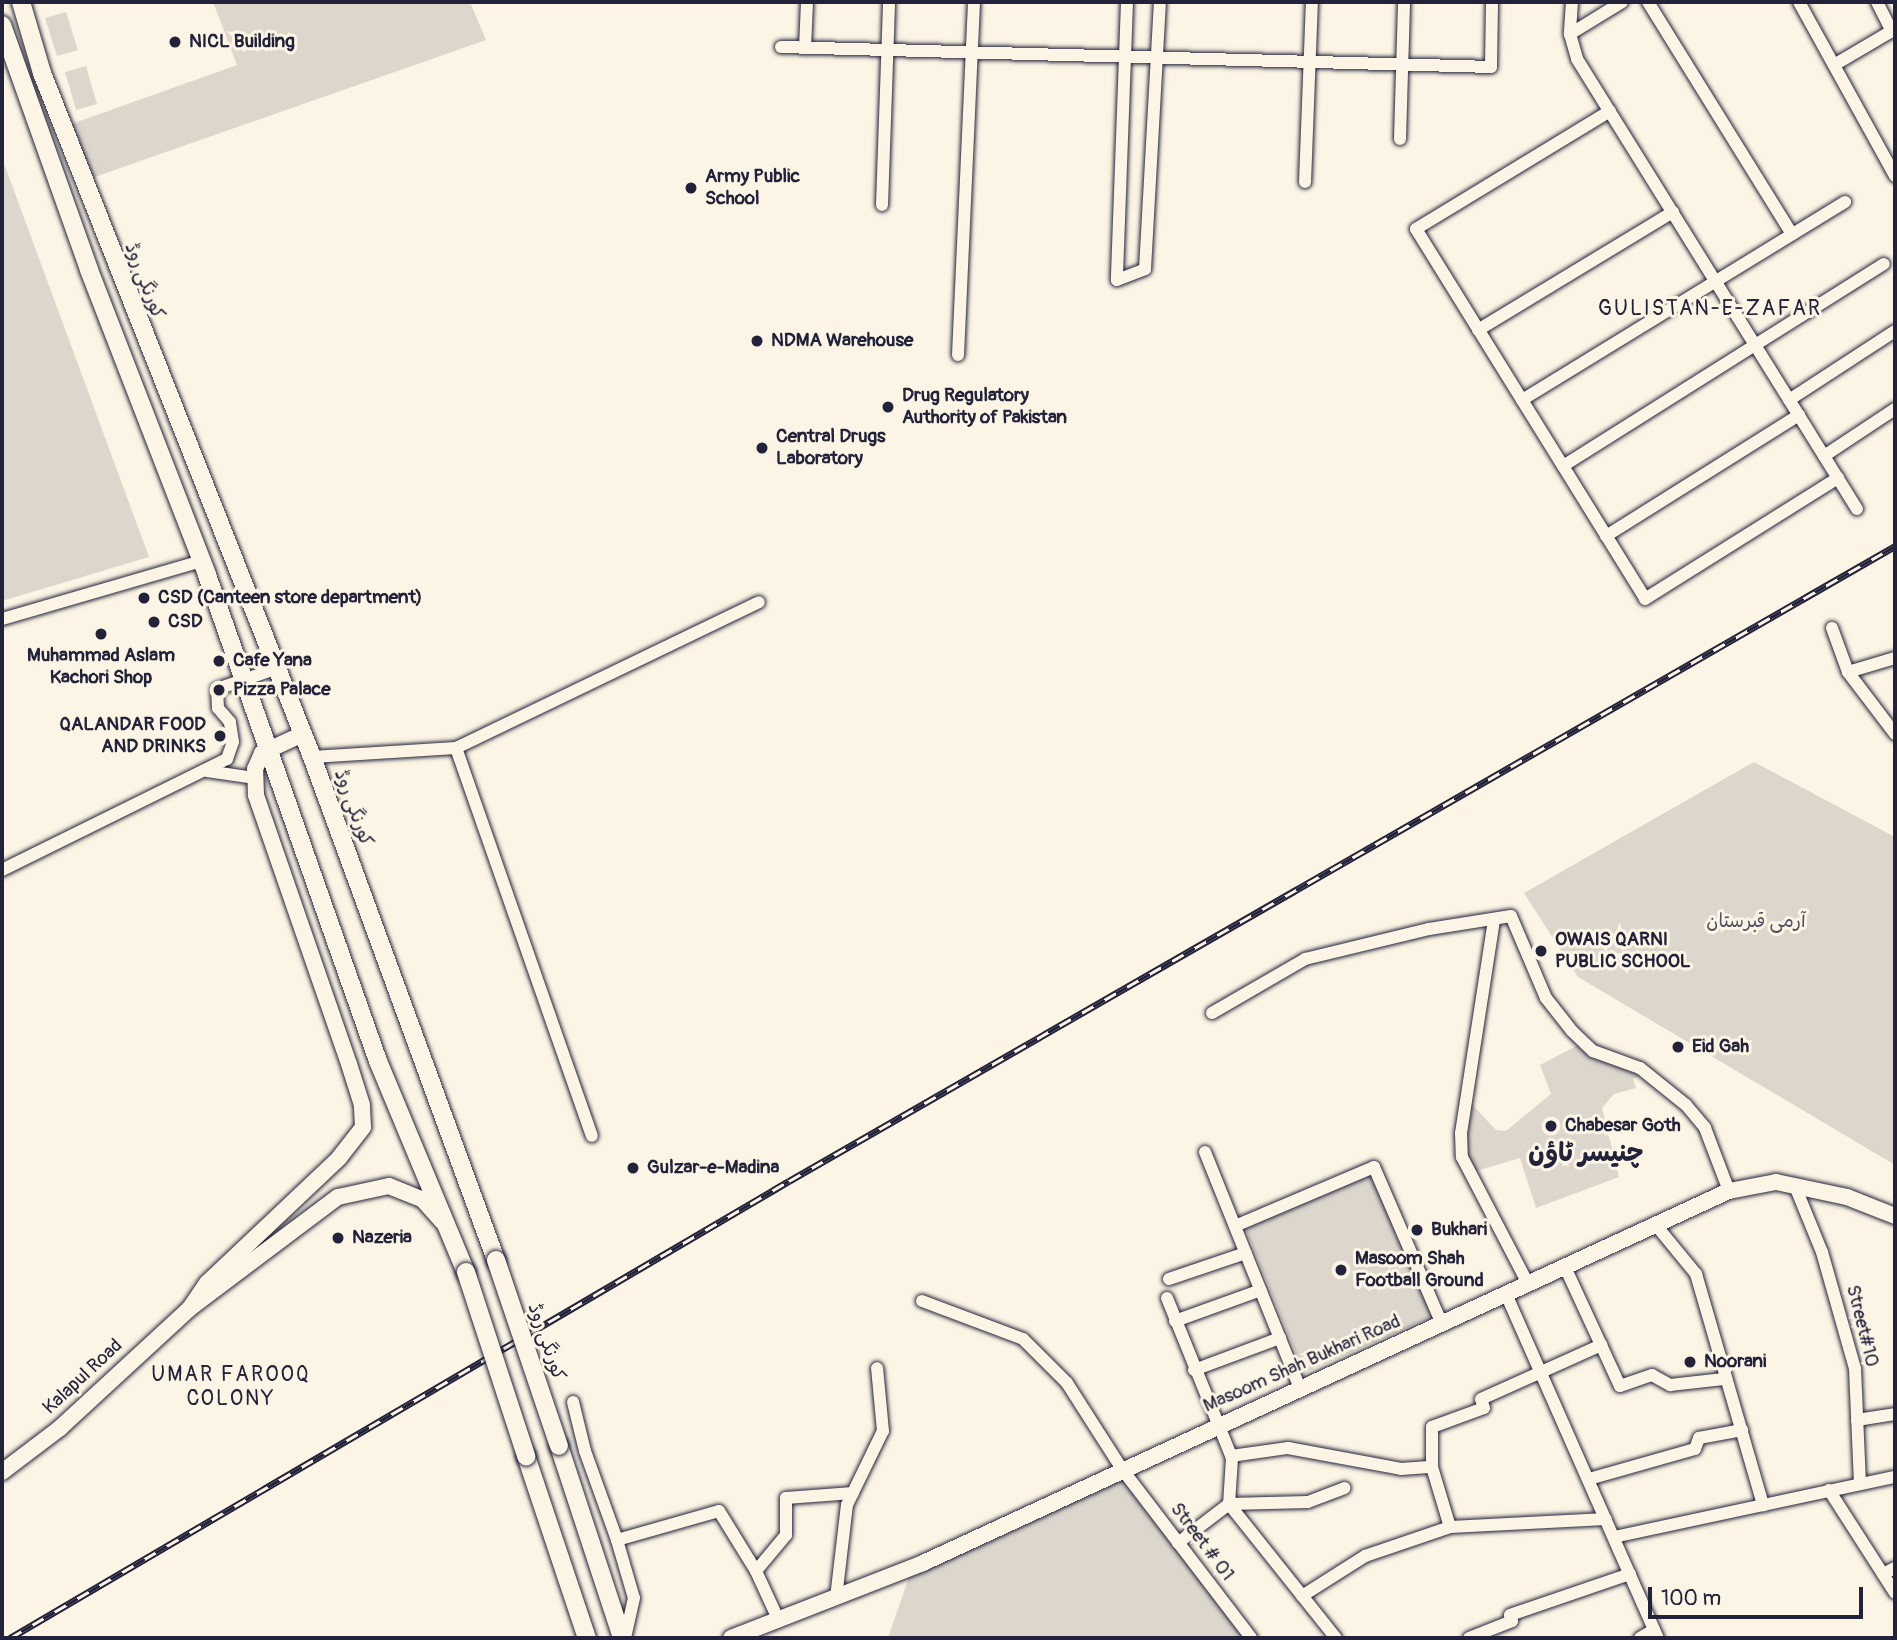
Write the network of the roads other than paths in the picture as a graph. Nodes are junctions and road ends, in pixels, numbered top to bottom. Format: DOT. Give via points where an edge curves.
graph roads {
  1 [pos="21,2"];
  2 [pos="807,2"];
  3 [pos="889,2"];
  4 [pos="974,2"];
  5 [pos="1127,2"];
  6 [pos="1160,2"];
  7 [pos="1312,2"];
  8 [pos="1404,2"];
  9 [pos="1492,2"];
  10 [pos="1572,2"];
  11 [pos="1622,2"];
  12 [pos="1648,2"];
  13 [pos="1798,2"];
  14 [pos="1877,2"];
  15 [pos="1601,8"];
  16 [pos="2,25"];
  17 [pos="1894,30"];
  18 [pos="1570,34"];
  19 [pos="2,46"];
  20 [pos="781,47"];
  21 [pos="805,48"];
  22 [pos="887,50"];
  23 [pos="971,53"];
  24 [pos="1125,58"];
  25 [pos="1158,59"];
  26 [pos="1309,64"];
  27 [pos="1834,65"];
  28 [pos="1402,68"];
  29 [pos="16,70"];
  30 [pos="1610,111"];
  31 [pos="1400,139"];
  32 [pos="1895,176"];
  33 [pos="1305,182"];
  34 [pos="1845,202"];
  35 [pos="882,205"];
  36 [pos="1673,212"];
  37 [pos="1792,234"];
  38 [pos="1884,264"];
  39 [pos="1716,281"];
  40 [pos="1478,330"];
  41 [pos="1895,331"];
  42 [pos="1755,345"];
  43 [pos="958,355"];
  44 [pos="1522,400"];
  45 [pos="1789,400"];
  46 [pos="1895,409"];
  47 [pos="1799,415"];
  48 [pos="1824,456"];
  49 [pos="1563,466"];
  50 [pos="1838,478"];
  51 [pos="1857,509"];
  52 [pos="1606,536"];
  53 [pos="202,561"];
  54 [pos="759,602"];
  55 [pos="2,619"];
  56 [pos="1832,628"];
  57 [pos="1895,657"];
  58 [pos="278,668"];
  59 [pos="1848,672"];
  60 [pos="245,680"];
  61 [pos="303,734"];
  62 [pos="1895,734"];
  63 [pos="268,748"];
  64 [pos="456,748"];
  65 [pos="312,757"];
  66 [pos="208,771"];
  67 [pos="255,778"];
  68 [pos="2,870"];
  69 [pos="1494,920"];
  70 [pos="1212,1013"];
  71 [pos="592,1136"];
  72 [pos="1205,1152"];
  73 [pos="1795,1186"];
  74 [pos="1729,1191"];
  75 [pos="1895,1216"];
  76 [pos="1655,1224"];
  77 [pos="1235,1226"];
  78 [pos="451,1235"];
  79 [pos="1246,1253"];
  80 [pos="1565,1267"];
  81 [pos="1169,1279"];
  82 [pos="1528,1284"];
  83 [pos="1261,1290"];
  84 [pos="1506,1294"];
  85 [pos="1167,1298"];
  86 [pos="922,1301"];
  87 [pos="190,1308"];
  88 [pos="1175,1321"];
  89 [pos="1442,1324"];
  90 [pos="1280,1338"];
  91 [pos="1601,1345"];
  92 [pos="877,1368"];
  93 [pos="1194,1370"];
  94 [pos="1541,1373"];
  95 [pos="1724,1379"];
  96 [pos="1300,1388"];
  97 [pos="573,1402"];
  98 [pos="1895,1414"];
  99 [pos="1857,1420"];
  100 [pos="1216,1427"];
  101 [pos="1742,1430"];
  102 [pos="1231,1456"];
  103 [pos="1432,1467"];
  104 [pos="1122,1469"];
  105 [pos="2,1472"];
  106 [pos="1895,1476"];
  107 [pos="1588,1479"];
  108 [pos="1860,1483"];
  109 [pos="1344,1488"];
  110 [pos="1829,1490"];
  111 [pos="853,1493"];
  112 [pos="1229,1504"];
  113 [pos="1763,1505"];
  114 [pos="1606,1519"];
  115 [pos="1450,1527"];
  116 [pos="1614,1537"];
  117 [pos="617,1540"];
  118 [pos="1178,1543"];
  119 [pos="1895,1567"];
  120 [pos="756,1571"];
  121 [pos="1630,1574"];
  122 [pos="1883,1574"];
  123 [pos="1895,1593"];
  124 [pos="1302,1596"];
  125 [pos="836,1598"];
  126 [pos="779,1621"];
  127 [pos="1656,1634"];
  128 [pos="587,1638"];
  129 [pos="623,1638"];
  130 [pos="731,1638"];
  131 [pos="1251,1638"];
  132 [pos="1336,1638"];
  133 [pos="1469,1638"];
  134 [pos="1640,1638"];
  1 -- 58 [label="main road, کورنگی روڈ" via="42,73 124,290"];
  2 -- 21 [label="street"];
  3 -- 22 [label="street"];
  4 -- 23 [label="street"];
  5 -- 24 [label="street"];
  6 -- 25 [label="street"];
  7 -- 26 [label="street"];
  8 -- 28 [label="street"];
  9 -- 28 [label="street" via="1490,67"];
  10 -- 18 [label="street"];
  11 -- 15 [label="street"];
  12 -- 37 [label="street"];
  13 -- 27 [label="street"];
  14 -- 17 [label="street"];
  15 -- 18 [label="street"];
  16 -- 29 [label="main road"];
  17 -- 27 [label="street"];
  18 -- 30 [label="street" via="1577,59"];
  19 -- 29 [label="main road"];
  20 -- 21 [label="street"];
  21 -- 22 [label="street"];
  22 -- 23 [label="street"];
  22 -- 35 [label="street"];
  23 -- 24 [label="street"];
  23 -- 43 [label="street"];
  24 -- 25 [label="street"];
  24 -- 25 [label="street" via="1117,280 1145,269"];
  25 -- 26 [label="street"];
  26 -- 28 [label="street"];
  26 -- 33 [label="street"];
  27 -- 32 [label="street"];
  28 -- 31 [label="street"];
  29 -- 53 [label="main road"];
  30 -- 36 [label="street"];
  30 -- 40 [label="street" via="1416,229"];
  34 -- 37 [label="street"];
  36 -- 39 [label="street"];
  36 -- 40 [label="street"];
  37 -- 39 [label="street"];
  38 -- 42 [label="street"];
  39 -- 42 [label="street"];
  39 -- 44 [label="street"];
  40 -- 44 [label="street"];
  41 -- 45 [label="street"];
  42 -- 45 [label="street"];
  42 -- 49 [label="street"];
  44 -- 49 [label="street"];
  45 -- 47 [label="street"];
  46 -- 48 [label="street"];
  47 -- 48 [label="street"];
  47 -- 52 [label="street"];
  48 -- 50 [label="street"];
  49 -- 52 [label="street"];
  50 -- 51 [label="street"];
  50 -- 52 [label="street" via="1645,599"];
  53 -- 55 [label="street"];
  53 -- 60 [label="main road"];
  54 -- 64 [label="street"];
  56 -- 59 [label="street"];
  57 -- 59 [label="street"];
  58 -- 60 [label="street"];
  58 -- 61 [label="main road, کورنگی روڈ"];
  59 -- 62 [label="street"];
  60 -- 63 [label="main road"];
  60 -- 66 [label="street" via="217,690 218,708 230,722 233,742 227,759"];
  61 -- 63 [label="street"];
  61 -- 65 [label="main road, کورنگی روڈ"];
  63 -- 67 [label="street" via="257,762"];
  63 -- 78 [label="main road" via="378,1061"];
  64 -- 65 [label="street"];
  64 -- 71 [label="street"];
  65 -- 129 [label="main road, کورنگی روڈ, bridge" via="496,1260"];
  66 -- 67 [label="street"];
  66 -- 68 [label="street"];
  67 -- 87 [label="street" via="260,808 364,1119 354,1142 207,1283"];
  69 -- 70 [label="street" via="1429,929 1305,958"];
  69 -- 74 [label="street" via="1511,916 1546,998 1593,1051 1640,1068 1686,1105 1705,1128"];
  69 -- 82 [label="street" via="1461,1133 1462,1157"];
  72 -- 77 [label="street"];
  73 -- 74 [label="street, Masoom Shah Bukhari Road" via="1776,1182"];
  73 -- 75 [label="street, Masoom Shah Bukhari Road" via="1847,1197"];
  73 -- 99 [label="street, Street#10" via="1842,1315 1856,1369"];
  74 -- 76 [label="street, Masoom Shah Bukhari Road"];
  76 -- 80 [label="street, Masoom Shah Bukhari Road"];
  76 -- 95 [label="street" via="1696,1274"];
  77 -- 79 [label="street"];
  77 -- 89 [label="street" via="1374,1167"];
  78 -- 87 [label="street" via="433,1209 408,1191 379,1186 348,1192"];
  78 -- 128 [label="main road, bridge"];
  79 -- 81 [label="street"];
  79 -- 83 [label="street"];
  80 -- 82 [label="street, Masoom Shah Bukhari Road"];
  80 -- 91 [label="street"];
  82 -- 84 [label="street, Masoom Shah Bukhari Road"];
  83 -- 88 [label="street"];
  83 -- 90 [label="street"];
  84 -- 89 [label="street, Masoom Shah Bukhari Road"];
  84 -- 94 [label="street"];
  85 -- 88 [label="street"];
  86 -- 104 [label="street, Street # 01" via="1023,1339 1067,1383"];
  87 -- 105 [label="street, Kalapul Road" via="60,1428"];
  88 -- 93 [label="street"];
  89 -- 96 [label="street, Masoom Shah Bukhari Road"];
  90 -- 93 [label="street"];
  90 -- 96 [label="street"];
  91 -- 94 [label="street"];
  91 -- 95 [label="street" via="1620,1386 1652,1375 1670,1385"];
  92 -- 111 [label="street" via="883,1431"];
  93 -- 100 [label="street"];
  94 -- 103 [label="street" via="1480,1399 1485,1408 1432,1427"];
  94 -- 107 [label="street"];
  95 -- 101 [label="street"];
  96 -- 100 [label="street, Masoom Shah Bukhari Road"];
  97 -- 117 [label="street" via="584,1451"];
  98 -- 99 [label="street"];
  99 -- 108 [label="street, Street#10"];
  100 -- 102 [label="street"];
  100 -- 104 [label="street, Masoom Shah Bukhari Road"];
  101 -- 107 [label="street" via="1699,1438 1695,1449"];
  101 -- 113 [label="street"];
  102 -- 103 [label="street" via="1288,1448 1401,1469"];
  102 -- 112 [label="street"];
  103 -- 115 [label="street"];
  104 -- 118 [label="street, Street # 01"];
  104 -- 125 [label="street, Masoom Shah Bukhari Road" via="923,1563"];
  106 -- 108 [label="street"];
  107 -- 114 [label="street"];
  108 -- 110 [label="street"];
  109 -- 112 [label="street" via="1308,1503"];
  110 -- 113 [label="street"];
  110 -- 122 [label="street"];
  111 -- 120 [label="street" via="786,1498 786,1535"];
  111 -- 125 [label="street" via="847,1505"];
  112 -- 118 [label="street"];
  112 -- 124 [label="street"];
  113 -- 116 [label="street"];
  114 -- 115 [label="street"];
  114 -- 116 [label="street"];
  115 -- 124 [label="street" via="1365,1556"];
  116 -- 121 [label="street"];
  117 -- 120 [label="street" via="719,1511"];
  117 -- 129 [label="street" via="634,1598"];
  118 -- 131 [label="street, Street # 01"];
  119 -- 122 [label="street"];
  120 -- 126 [label="street"];
  121 -- 127 [label="street"];
  121 -- 133 [label="street" via="1510,1615 1512,1621"];
  122 -- 123 [label="street"];
  124 -- 132 [label="street"];
  125 -- 126 [label="street, Masoom Shah Bukhari Road"];
  126 -- 130 [label="street, Masoom Shah Bukhari Road"];
  127 -- 134 [label="street"];
}
